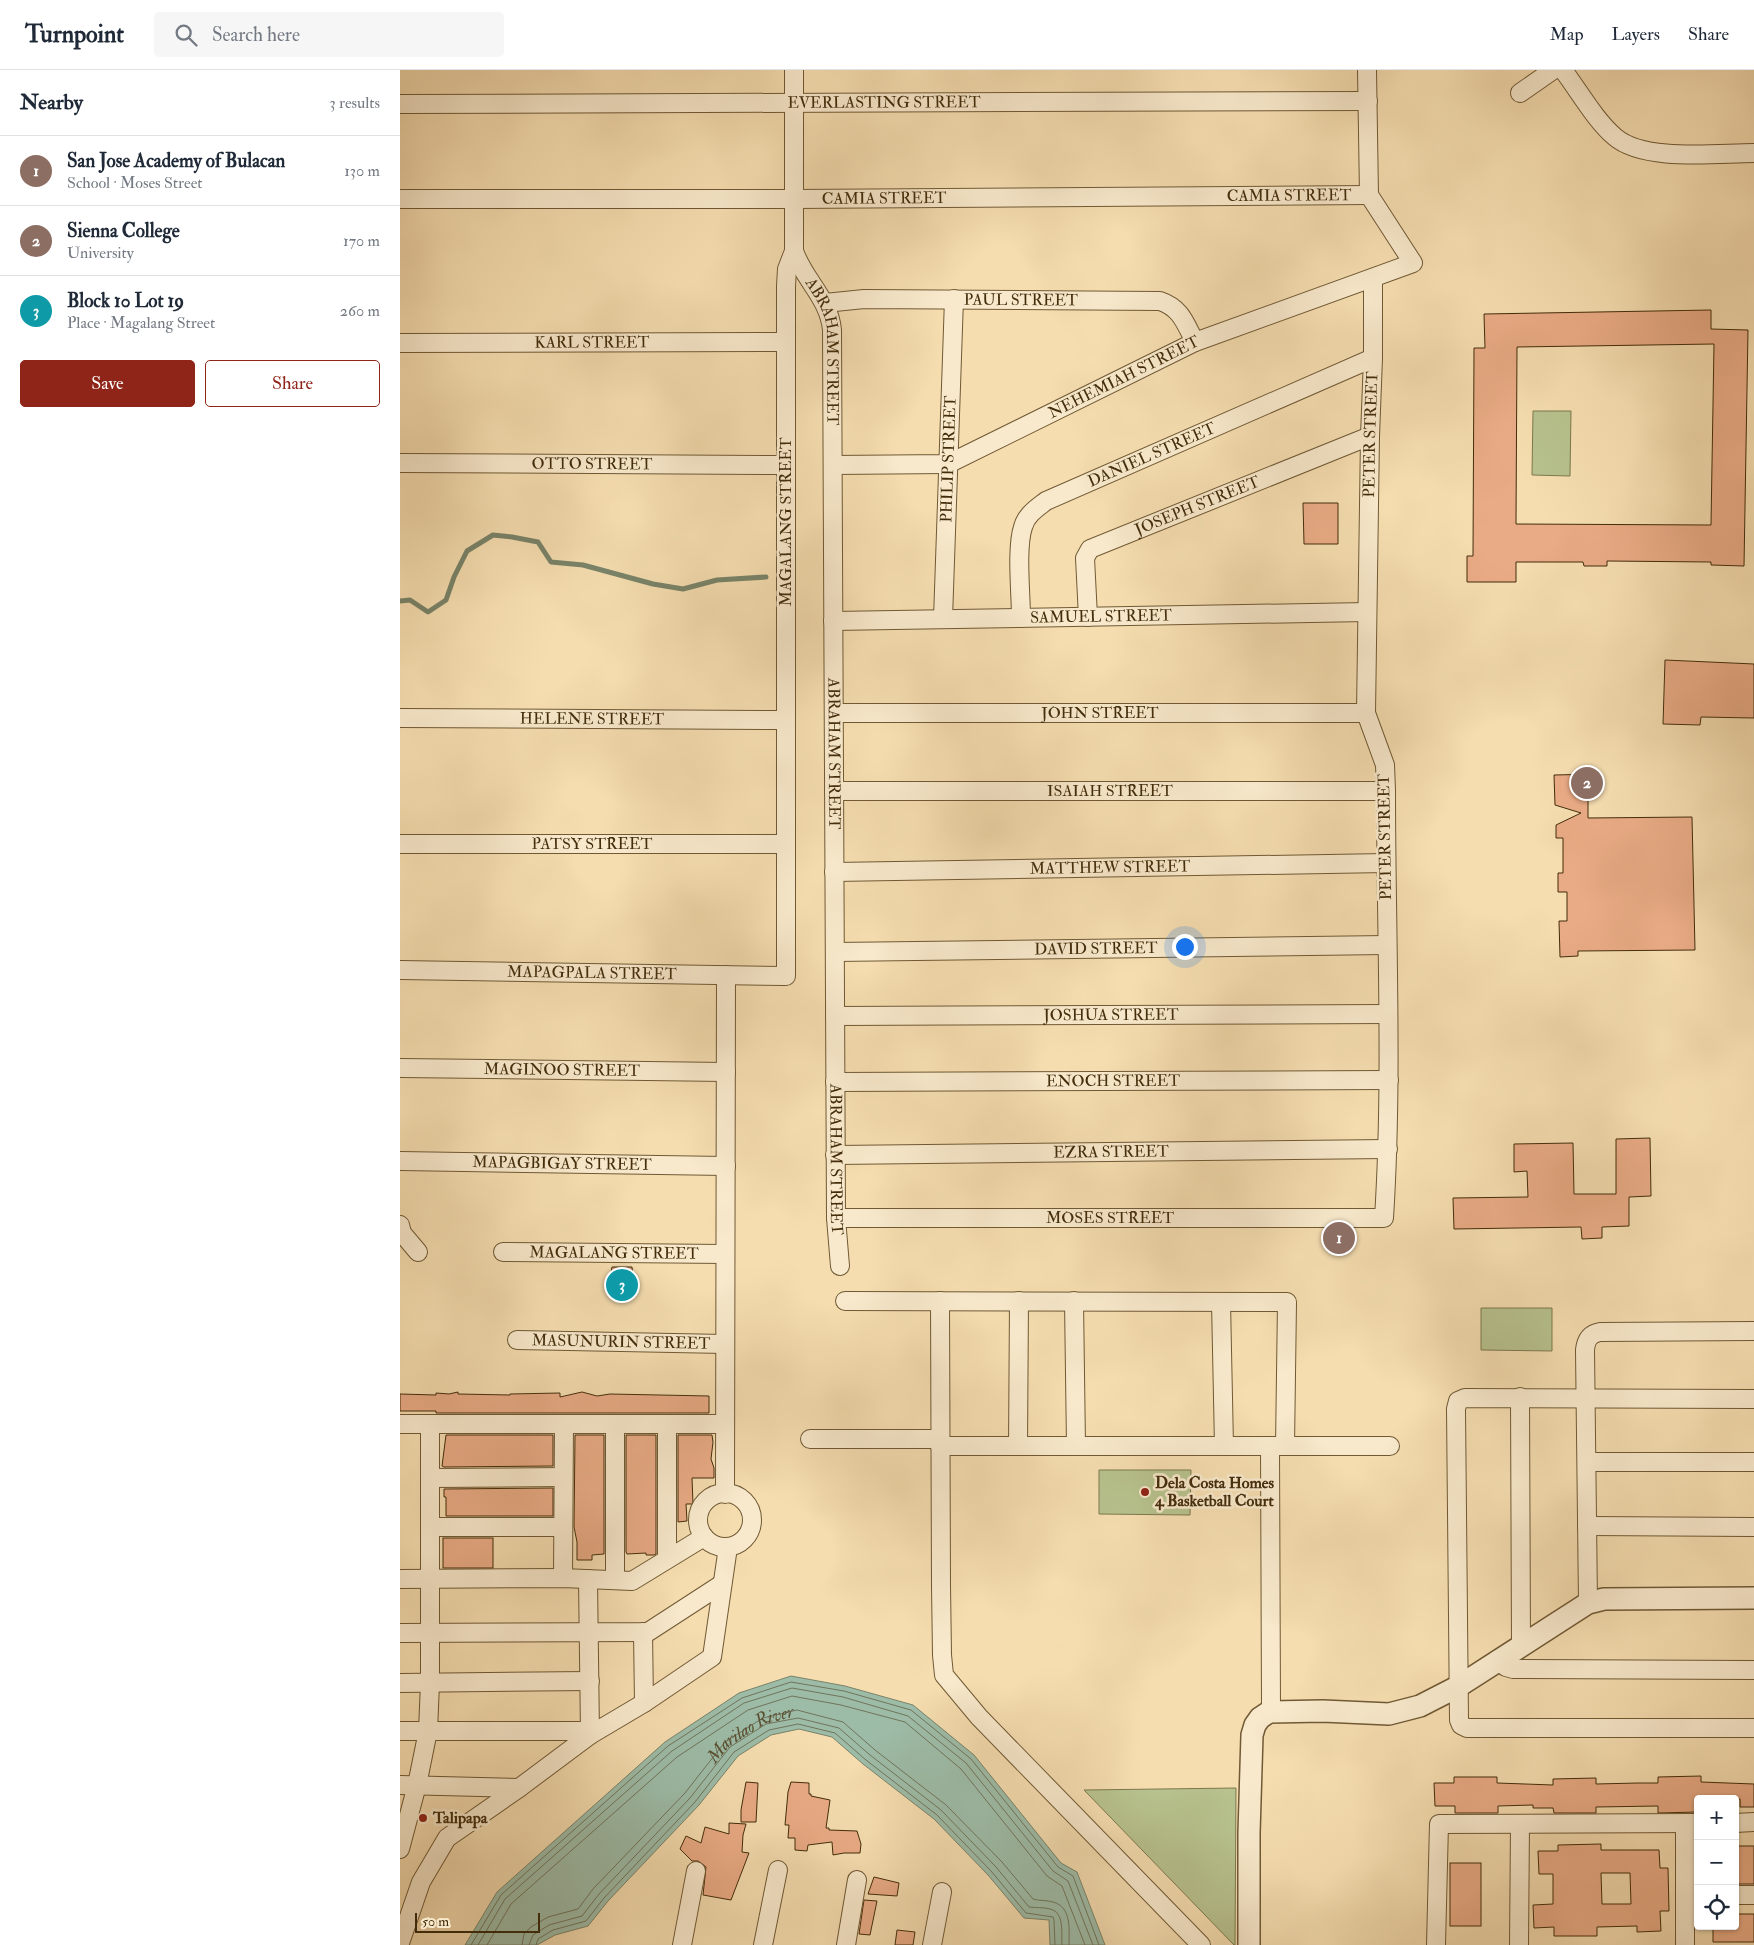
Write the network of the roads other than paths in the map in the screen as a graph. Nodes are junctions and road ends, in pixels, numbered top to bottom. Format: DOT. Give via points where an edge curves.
graph roads {
  1 [pos="794,70"];
  2 [pos="1367,70"];
  3 [pos="1553,70"];
  4 [pos="1563,70"];
  5 [pos="1520,93"];
  6 [pos="1368,101"];
  7 [pos="794,103"];
  8 [pos="400,104"];
  9 [pos="1754,152"];
  10 [pos="1369,195"];
  11 [pos="400,199"];
  12 [pos="794,199"];
  13 [pos="794,251"];
  14 [pos="1373,278"];
  15 [pos="954,299"];
  16 [pos="825,303"];
  17 [pos="786,342"];
  18 [pos="1195,342"];
  19 [pos="400,343"];
  20 [pos="1374,358"];
  21 [pos="1370,436"];
  22 [pos="400,463"];
  23 [pos="948,464"];
  24 [pos="786,465"];
  25 [pos="833,465"];
  26 [pos="1367,612"];
  27 [pos="1088,617"];
  28 [pos="1021,618"];
  29 [pos="943,619"];
  30 [pos="833,621"];
  31 [pos="834,713"];
  32 [pos="1366,713"];
  33 [pos="400,718"];
  34 [pos="786,720"];
  35 [pos="834,791"];
  36 [pos="1386,791"];
  37 [pos="400,844"];
  38 [pos="786,844"];
  39 [pos="1386,863"];
  40 [pos="834,872"];
  41 [pos="1387,945"];
  42 [pos="834,952"];
  43 [pos="400,970"];
  44 [pos="726,975"];
  45 [pos="786,976"];
  46 [pos="1388,1014"];
  47 [pos="835,1016"];
  48 [pos="400,1068"];
  49 [pos="726,1072"];
  50 [pos="1389,1080"];
  51 [pos="835,1082"];
  52 [pos="1388,1149"];
  53 [pos="835,1155"];
  54 [pos="400,1162"];
  55 [pos="726,1166"];
  56 [pos="836,1218"];
  57 [pos="1384,1218"];
  58 [pos="400,1225"];
  59 [pos="418,1252"];
  60 [pos="503,1252"];
  61 [pos="725,1254"];
  62 [pos="840,1266"];
  63 [pos="844,1301"];
  64 [pos="940,1301"];
  65 [pos="1018,1301"];
  66 [pos="1074,1301"];
  67 [pos="1221,1302"];
  68 [pos="1754,1331"];
  69 [pos="517,1340"];
  70 [pos="725,1344"];
  71 [pos="1520,1397"];
  72 [pos="1586,1397"];
  73 [pos="1754,1399"];
  74 [pos="400,1424"];
  75 [pos="430,1424"];
  76 [pos="564,1424"];
  77 [pos="615,1424"];
  78 [pos="667,1424"];
  79 [pos="725,1424"];
  80 [pos="810,1439"];
  81 [pos="940,1443"];
  82 [pos="1018,1446"];
  83 [pos="1076,1446"];
  84 [pos="1224,1446"];
  85 [pos="1278,1446"];
  86 [pos="1390,1446"];
  87 [pos="1587,1462"];
  88 [pos="1754,1462"];
  89 [pos="563,1477"];
  90 [pos="430,1478"];
  91 [pos="725,1494"];
  92 [pos="1587,1526"];
  93 [pos="430,1527"];
  94 [pos="563,1527"];
  95 [pos="1754,1527"];
  96 [pos="704,1537"];
  97 [pos="728,1547"];
  98 [pos="667,1558"];
  99 [pos="562,1578"];
  100 [pos="400,1579"];
  101 [pos="430,1579"];
  102 [pos="588,1579"];
  103 [pos="615,1580"];
  104 [pos="722,1584"];
  105 [pos="1754,1598"];
  106 [pos="1588,1603"];
  107 [pos="589,1632"];
  108 [pos="643,1632"];
  109 [pos="400,1633"];
  110 [pos="430,1633"];
  111 [pos="1521,1646"];
  112 [pos="1498,1660"];
  113 [pos="1754,1670"];
  114 [pos="590,1681"];
  115 [pos="400,1683"];
  116 [pos="430,1683"];
  117 [pos="1459,1686"];
  118 [pos="644,1703"];
  119 [pos="1269,1712"];
  120 [pos="1754,1728"];
  121 [pos="400,1731"];
  122 [pos="428,1731"];
  123 [pos="590,1733"];
  124 [pos="408,1785"];
  125 [pos="519,1788"];
  126 [pos="1754,1822"];
  127 [pos="1691,1823"];
  128 [pos="1739,1823"];
  129 [pos="1520,1824"];
  130 [pos="400,1850"];
  131 [pos="778,1870"];
  132 [pos="696,1871"];
  133 [pos="857,1880"];
  134 [pos="942,1892"];
  135 [pos="1692,1895"];
  136 [pos="1739,1895"];
  137 [pos="1754,1895"];
  138 [pos="400,1942"];
  139 [pos="682,1945"];
  140 [pos="763,1945"];
  141 [pos="846,1945"];
  142 [pos="932,1945"];
  143 [pos="1201,1945"];
  144 [pos="1249,1945"];
  145 [pos="1436,1945"];
  146 [pos="1519,1945"];
  147 [pos="1685,1945"];
  1 -- 7 [label="street, MAGALANG STREET"];
  2 -- 6 [label="street"];
  3 -- 5 [label="street"];
  4 -- 9 [label="street" via="1605,127 1637,150"];
  6 -- 7 [label="street, EVERLASTING STREET"];
  6 -- 10 [label="street"];
  7 -- 8 [label="street, EVERLASTING STREET"];
  7 -- 12 [label="street, MAGALANG STREET"];
  10 -- 12 [label="street, CAMIA STREET"];
  10 -- 14 [label="street, NEHEMIAH STREET" via="1413,264"];
  11 -- 12 [label="street, CAMIA STREET"];
  12 -- 13 [label="street, MAGALANG STREET"];
  13 -- 16 [label="street, ABRAHAM STREET" via="803,272"];
  13 -- 17 [label="street, MAGALANG STREET" via="786,277"];
  14 -- 18 [label="street, NEHEMIAH STREET"];
  14 -- 20 [label="street, PETER STREET"];
  15 -- 16 [label="street, PAUL STREET" via="864,299"];
  15 -- 18 [label="street, PAUL STREET" via="1160,301 1177,310"];
  15 -- 23 [label="street, PHILIP STREET"];
  16 -- 25 [label="street, ABRAHAM STREET" via="832,330"];
  17 -- 19 [label="street, KARL STREET"];
  17 -- 24 [label="street, MAGALANG STREET"];
  18 -- 23 [label="street, NEHEMIAH STREET"];
  20 -- 21 [label="street, PETER STREET"];
  20 -- 28 [label="street, DANIEL STREET" via="1046,501 1032,511 1023,525 1020,542"];
  21 -- 26 [label="street, PETER STREET"];
  21 -- 27 [label="street, JOSEPH STREET" via="1090,549 1086,558"];
  22 -- 24 [label="street, OTTO STREET"];
  23 -- 25 [label="street, NEHEMIAH STREET"];
  23 -- 29 [label="street, PHILIP STREET"];
  24 -- 34 [label="street, MAGALANG STREET"];
  25 -- 30 [label="street, ABRAHAM STREET"];
  26 -- 27 [label="street, SAMUEL STREET"];
  26 -- 32 [label="street, PETER STREET"];
  27 -- 28 [label="street, SAMUEL STREET"];
  28 -- 29 [label="street, SAMUEL STREET"];
  29 -- 30 [label="street, SAMUEL STREET"];
  30 -- 31 [label="street, ABRAHAM STREET"];
  31 -- 32 [label="street, JOHN STREET"];
  31 -- 35 [label="street, ABRAHAM STREET"];
  32 -- 36 [label="street, PETER STREET" via="1384,765"];
  33 -- 34 [label="street, HELENE STREET"];
  34 -- 38 [label="street, MAGALANG STREET"];
  35 -- 36 [label="street, ISAIAH STREET"];
  35 -- 40 [label="street, ABRAHAM STREET"];
  36 -- 39 [label="street, PETER STREET"];
  37 -- 38 [label="street, PATSY STREET"];
  38 -- 45 [label="street, MAGALANG STREET"];
  39 -- 40 [label="street, MATTHEW STREET"];
  39 -- 41 [label="street, PETER STREET"];
  40 -- 42 [label="street, ABRAHAM STREET"];
  41 -- 42 [label="street, DAVID STREET"];
  41 -- 46 [label="street, PETER STREET"];
  42 -- 47 [label="street, ABRAHAM STREET"];
  43 -- 44 [label="street, MAPAGPALA STREET"];
  44 -- 45 [label="street, MAPAGPALA STREET"];
  44 -- 49 [label="street"];
  46 -- 47 [label="street, JOSHUA STREET"];
  46 -- 50 [label="street, PETER STREET"];
  47 -- 51 [label="street, ABRAHAM STREET"];
  48 -- 49 [label="street, MAGINOO STREET"];
  49 -- 55 [label="street"];
  50 -- 51 [label="street, ENOCH STREET"];
  50 -- 52 [label="street, PETER STREET"];
  51 -- 53 [label="street, ABRAHAM STREET"];
  52 -- 53 [label="street, EZRA STREET"];
  52 -- 57 [label="street, PETER STREET"];
  53 -- 56 [label="street, ABRAHAM STREET"];
  54 -- 55 [label="street, MAPAGBIGAY STREET"];
  55 -- 61 [label="street"];
  56 -- 57 [label="street, MOSES STREET"];
  56 -- 62 [label="street, ABRAHAM STREET"];
  58 -- 59 [label="street" via="402,1233"];
  60 -- 61 [label="street, MAGALANG STREET"];
  61 -- 70 [label="street"];
  63 -- 64 [label="street"];
  64 -- 65 [label="street"];
  64 -- 81 [label="street"];
  65 -- 66 [label="street"];
  65 -- 82 [label="street"];
  66 -- 67 [label="street"];
  66 -- 83 [label="street"];
  67 -- 84 [label="street"];
  67 -- 85 [label="street" via="1287,1302"];
  68 -- 72 [label="street" via="1593,1333 1588,1337 1585,1350"];
  69 -- 70 [label="street, MASUNURIN STREET"];
  70 -- 79 [label="street"];
  71 -- 72 [label="street"];
  71 -- 111 [label="street"];
  71 -- 117 [label="street" via="1465,1398 1458,1401 1456,1409"];
  72 -- 73 [label="street"];
  72 -- 87 [label="street"];
  74 -- 75 [label="street"];
  75 -- 76 [label="street"];
  75 -- 90 [label="street"];
  76 -- 77 [label="street"];
  76 -- 89 [label="street"];
  77 -- 78 [label="street"];
  77 -- 103 [label="street"];
  78 -- 79 [label="street"];
  78 -- 98 [label="street"];
  79 -- 91 [label="street"];
  80 -- 81 [label="street"];
  81 -- 82 [label="street"];
  81 -- 143 [label="street" via="944,1675 979,1717"];
  82 -- 83 [label="street"];
  83 -- 84 [label="street"];
  84 -- 85 [label="street"];
  85 -- 86 [label="street"];
  85 -- 119 [label="street"];
  87 -- 88 [label="street"];
  87 -- 92 [label="street"];
  89 -- 90 [label="street"];
  89 -- 94 [label="street"];
  90 -- 93 [label="street"];
  91 -- 96 [label="street" via="711,1498 701,1509 698,1523"];
  91 -- 97 [label="street" via="740,1498 752,1519 743,1541"];
  92 -- 95 [label="street"];
  92 -- 106 [label="street"];
  93 -- 94 [label="street"];
  93 -- 101 [label="street"];
  94 -- 99 [label="street"];
  96 -- 97 [label="street" via="710,1543"];
  96 -- 98 [label="street"];
  97 -- 104 [label="street"];
  98 -- 103 [label="street" via="632,1581"];
  99 -- 101 [label="street"];
  99 -- 102 [label="street"];
  100 -- 101 [label="street"];
  101 -- 110 [label="street"];
  102 -- 103 [label="street"];
  102 -- 107 [label="street"];
  104 -- 108 [label="street" via="648,1632"];
  104 -- 118 [label="street" via="712,1658"];
  105 -- 106 [label="street" via="1604,1599"];
  106 -- 111 [label="street"];
  107 -- 108 [label="street"];
  107 -- 110 [label="street"];
  107 -- 114 [label="street"];
  108 -- 118 [label="street"];
  109 -- 110 [label="street"];
  110 -- 116 [label="street"];
  111 -- 112 [label="street"];
  112 -- 113 [label="street" via="1506,1668 1513,1669"];
  112 -- 117 [label="street"];
  114 -- 116 [label="street"];
  114 -- 123 [label="street"];
  115 -- 116 [label="street"];
  116 -- 122 [label="street"];
  117 -- 119 [label="street" via="1420,1706 1389,1714"];
  117 -- 120 [label="street" via="1458,1720 1467,1728"];
  118 -- 123 [label="street"];
  119 -- 144 [label="street" via="1260,1718 1252,1735"];
  121 -- 122 [label="street"];
  122 -- 123 [label="street"];
  122 -- 124 [label="street"];
  123 -- 125 [label="street"];
  124 -- 125 [label="street"];
  124 -- 130 [label="street"];
  125 -- 138 [label="street" via="447,1838 421,1882"];
  126 -- 128 [label="street"];
  127 -- 129 [label="street"];
  127 -- 135 [label="street"];
  129 -- 145 [label="street" via="1439,1824"];
  129 -- 146 [label="street"];
  131 -- 140 [label="street"];
  132 -- 139 [label="street"];
  133 -- 141 [label="street"];
  134 -- 142 [label="street"];
  135 -- 147 [label="street"];
  136 -- 137 [label="street"];
}
